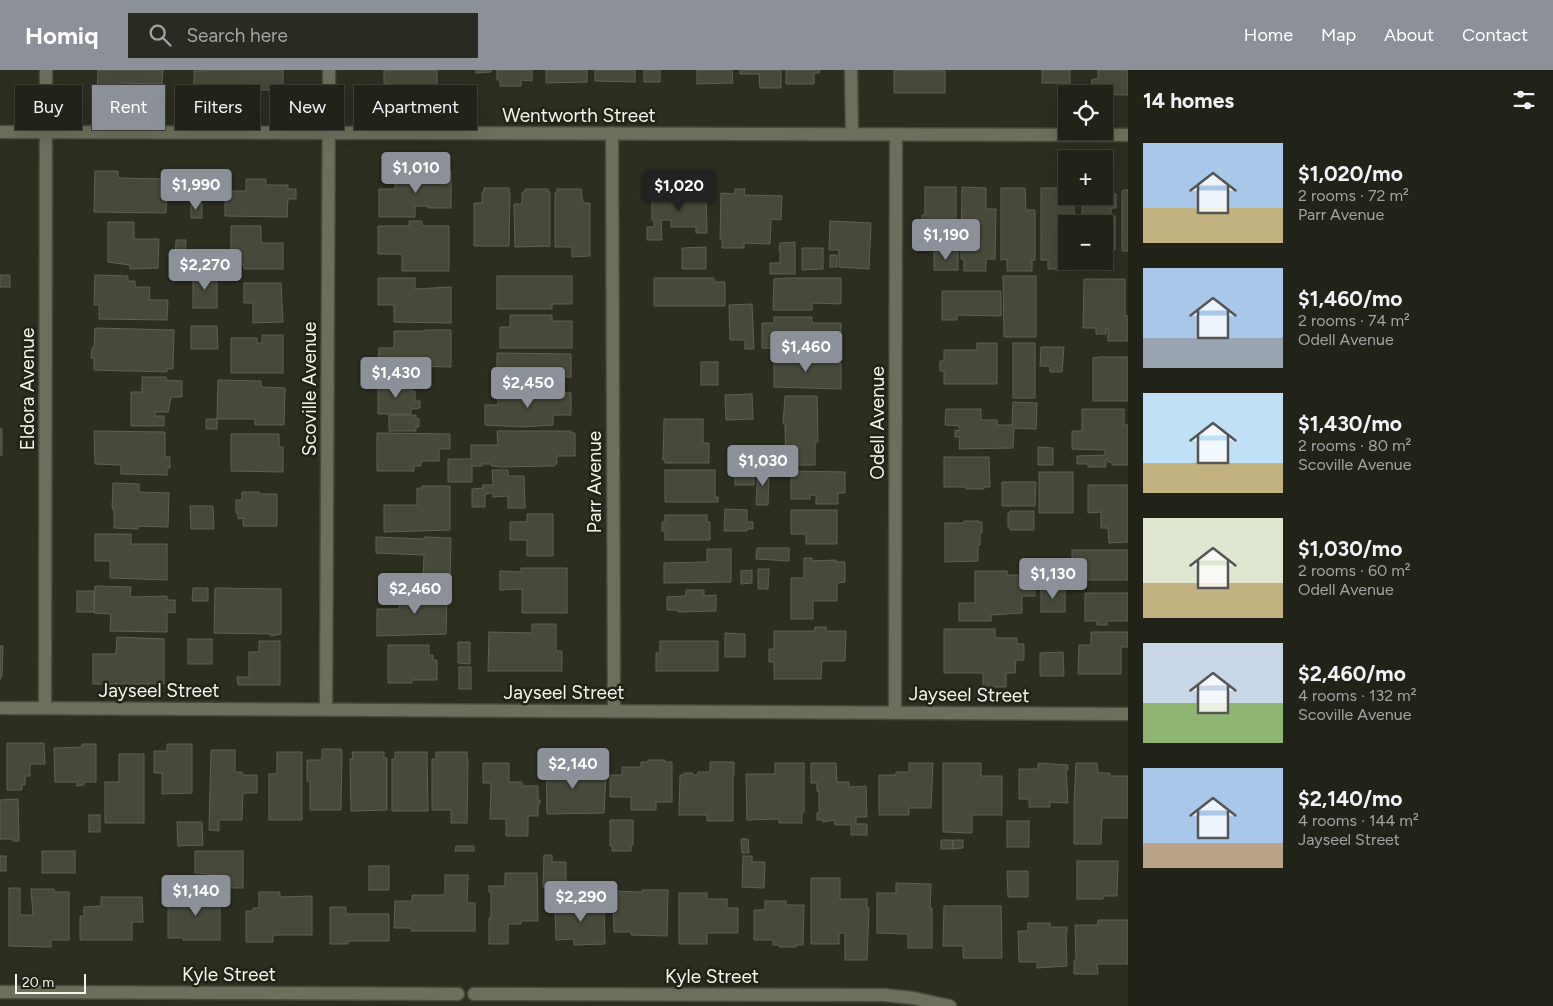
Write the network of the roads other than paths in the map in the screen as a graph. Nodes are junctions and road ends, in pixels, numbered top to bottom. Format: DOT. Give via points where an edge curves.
graph roads {
  1 [pos="46,70"];
  2 [pos="329,70"];
  3 [pos="851,70"];
  4 [pos="0,132"];
  5 [pos="47,132"];
  6 [pos="612,133"];
  7 [pos="329,134"];
  8 [pos="852,134"];
  9 [pos="896,134"];
  10 [pos="1128,135"];
  11 [pos="0,708"];
  12 [pos="45,708"];
  13 [pos="326,709"];
  14 [pos="614,710"];
  15 [pos="895,712"];
  16 [pos="1128,714"];
  17 [pos="0,992"];
  18 [pos="458,994"];
  19 [pos="474,994"];
  20 [pos="950,1006"];
  1 -- 5 [label="street, Eldora Avenue"];
  2 -- 7 [label="street, Scoville Avenue"];
  3 -- 8 [label="street"];
  4 -- 5 [label="street, Wentworth Street"];
  5 -- 7 [label="street, Wentworth Street"];
  5 -- 12 [label="street, Eldora Avenue"];
  6 -- 7 [label="street, Wentworth Street"];
  6 -- 8 [label="street, Wentworth Street"];
  6 -- 14 [label="street, Parr Avenue"];
  7 -- 13 [label="street, Scoville Avenue"];
  8 -- 9 [label="street, Wentworth Street"];
  9 -- 10 [label="street, Wentworth Street"];
  9 -- 15 [label="street, Odell Avenue"];
  11 -- 12 [label="street, Jayseel Street"];
  12 -- 13 [label="street, Jayseel Street"];
  13 -- 14 [label="street, Jayseel Street"];
  14 -- 15 [label="street, Jayseel Street"];
  15 -- 16 [label="street, Jayseel Street"];
  17 -- 18 [label="street, Kyle Street"];
  19 -- 20 [label="street, Kyle Street" via="884,995"];
}
